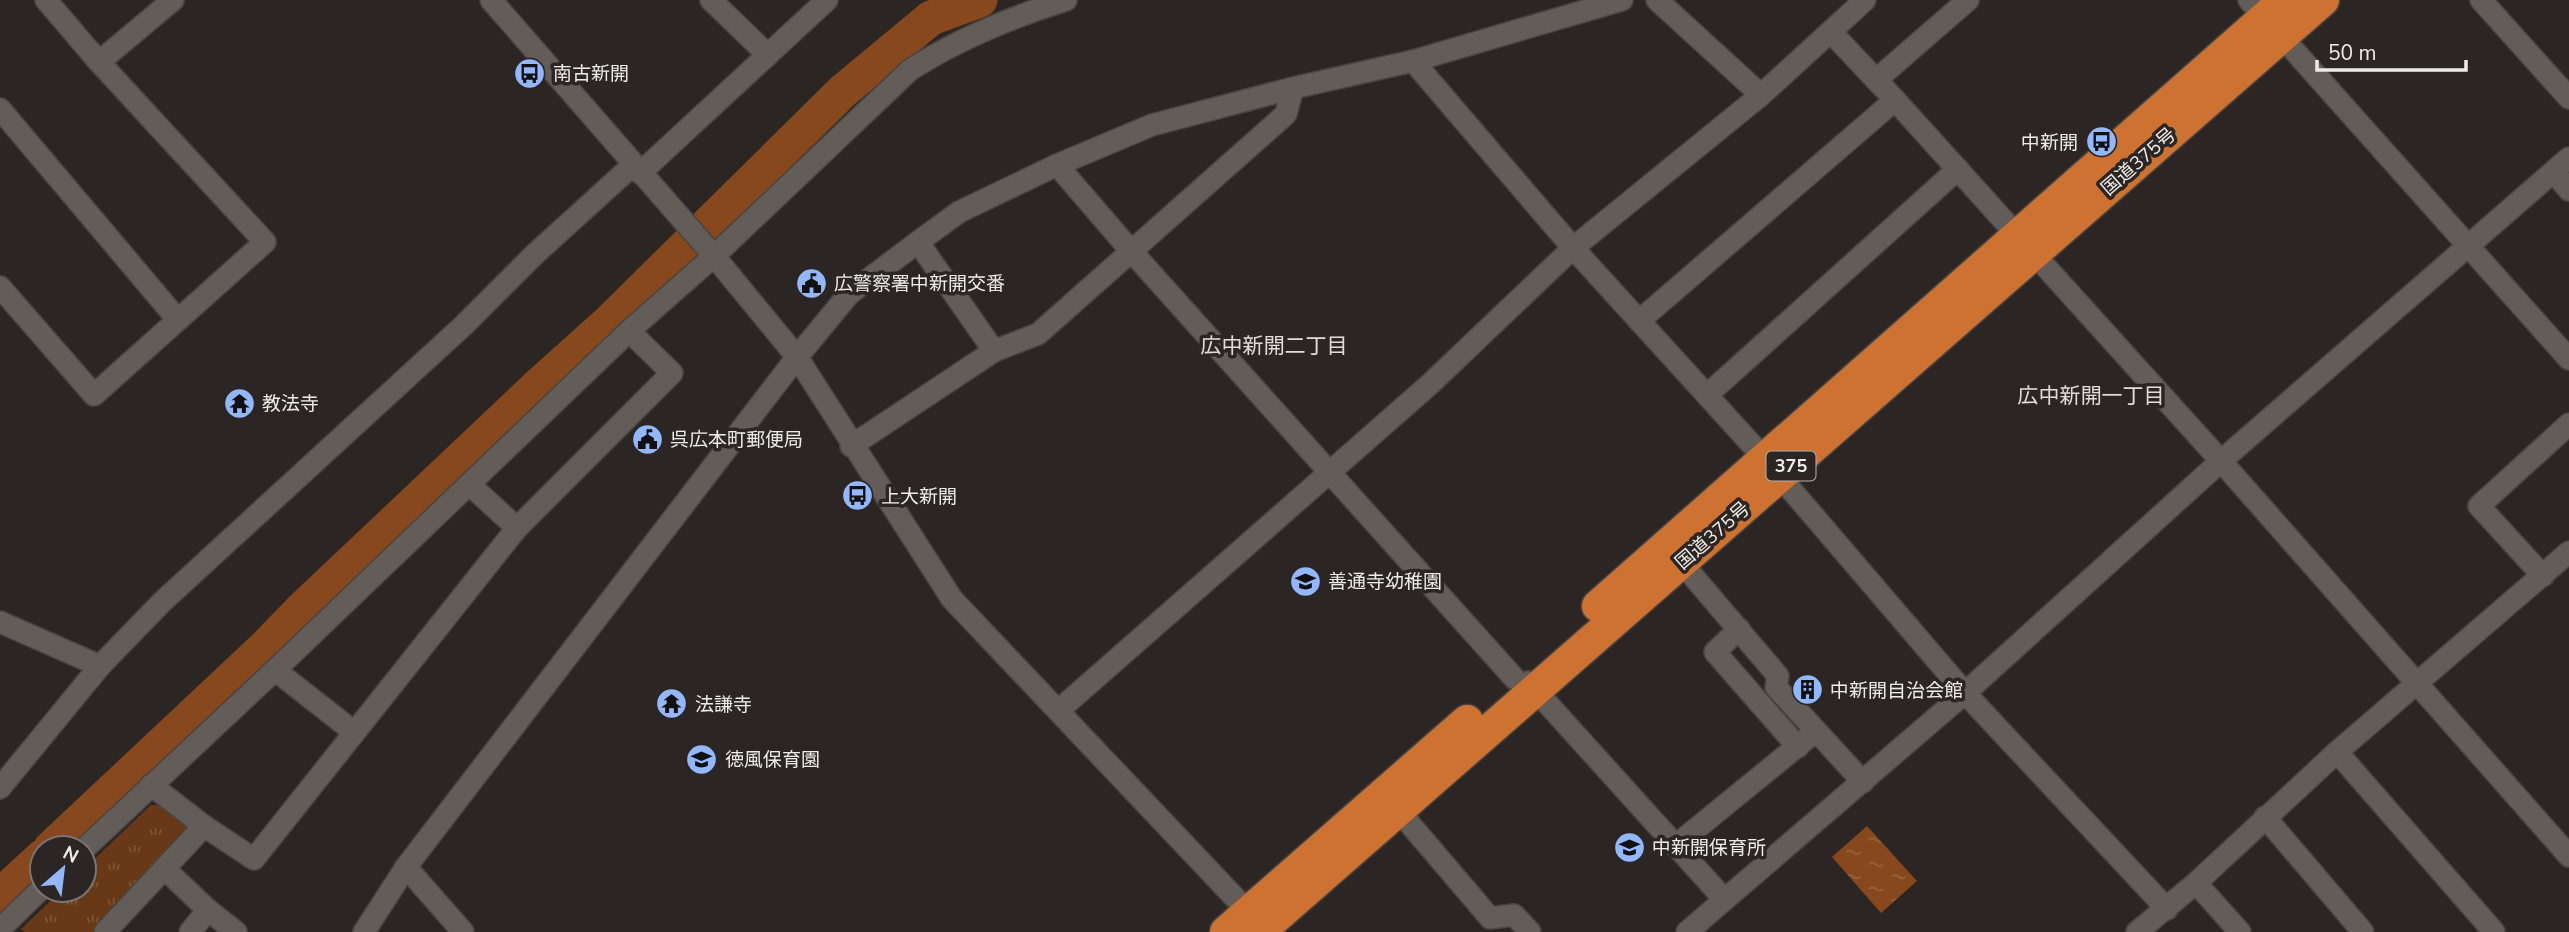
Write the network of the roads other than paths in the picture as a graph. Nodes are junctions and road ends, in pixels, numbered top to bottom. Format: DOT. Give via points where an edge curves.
graph roads {
  1 [pos="46,0"];
  2 [pos="52,0"];
  3 [pos="173,0"];
  4 [pos="491,0"];
  5 [pos="711,0"];
  6 [pos="827,0"];
  7 [pos="1066,0"];
  8 [pos="1622,0"];
  9 [pos="1657,0"];
  10 [pos="1865,0"];
  11 [pos="1968,0"];
  12 [pos="2323,0"];
  13 [pos="2481,0"];
  14 [pos="1026,6"];
  15 [pos="2270,14"];
  16 [pos="1831,32"];
  17 [pos="768,55"];
  18 [pos="1413,61"];
  19 [pos="99,62"];
  20 [pos="1876,80"];
  21 [pos="1293,88"];
  22 [pos="1761,95"];
  23 [pos="2569,98"];
  24 [pos="1895,100"];
  25 [pos="0,108"];
  26 [pos="0,115"];
  27 [pos="1057,165"];
  28 [pos="2561,165"];
  29 [pos="637,169"];
  30 [pos="1958,169"];
  31 [pos="2569,190"];
  32 [pos="918,242"];
  33 [pos="703,243"];
  34 [pos="2026,245"];
  35 [pos="2470,246"];
  36 [pos="1573,248"];
  37 [pos="1132,252"];
  38 [pos="0,287"];
  39 [pos="178,320"];
  40 [pos="1639,321"];
  41 [pos="629,331"];
  42 [pos="994,352"];
  43 [pos="797,357"];
  44 [pos="2569,359"];
  45 [pos="1707,395"];
  46 [pos="2569,424"];
  47 [pos="852,446"];
  48 [pos="2221,461"];
  49 [pos="1771,467"];
  50 [pos="1330,473"];
  51 [pos="469,484"];
  52 [pos="517,528"];
  53 [pos="2569,552"];
  54 [pos="1681,562"];
  55 [pos="2543,576"];
  56 [pos="0,622"];
  57 [pos="1739,629"];
  58 [pos="100,666"];
  59 [pos="275,670"];
  60 [pos="1524,681"];
  61 [pos="2418,682"];
  62 [pos="1965,693"];
  63 [pos="1059,710"];
  64 [pos="1816,731"];
  65 [pos="354,732"];
  66 [pos="1798,747"];
  67 [pos="2337,752"];
  68 [pos="1863,782"];
  69 [pos="151,785"];
  70 [pos="0,788"];
  71 [pos="1398,810"];
  72 [pos="2265,817"];
  73 [pos="204,826"];
  74 [pos="98,836"];
  75 [pos="1675,846"];
  76 [pos="2569,856"];
  77 [pos="406,867"];
  78 [pos="166,870"];
  79 [pos="2196,883"];
  80 [pos="1724,899"];
  81 [pos="28,902"];
  82 [pos="2167,909"];
  83 [pos="208,910"];
  84 [pos="1253,927"];
  85 [pos="0,929"];
  86 [pos="105,932"];
  87 [pos="190,932"];
  88 [pos="236,932"];
  89 [pos="364,932"];
  90 [pos="463,932"];
  91 [pos="1530,932"];
  92 [pos="1687,932"];
  93 [pos="2137,932"];
  94 [pos="2240,932"];
  95 [pos="2363,932"];
  96 [pos="2494,932"];
  1 -- 19 [label="street"];
  2 -- 19 [label="street"];
  3 -- 19 [label="street"];
  4 -- 29 [label="street"];
  5 -- 17 [label="street"];
  6 -- 17 [label="street"];
  7 -- 14 [label="street"];
  8 -- 18 [label="street"];
  9 -- 22 [label="street"];
  10 -- 16 [label="street"];
  11 -- 20 [label="street"];
  12 -- 15 [label="highway, 国道375号 / 375"];
  13 -- 23 [label="street"];
  14 -- 33 [label="street" via="910,70"];
  15 -- 34 [label="highway, 国道375号 / 375"];
  15 -- 35 [label="street"];
  16 -- 20 [label="street"];
  16 -- 22 [label="street"];
  17 -- 29 [label="street"];
  18 -- 21 [label="street"];
  18 -- 36 [label="street"];
  19 -- 39 [label="street" via="265,242"];
  20 -- 24 [label="street"];
  21 -- 27 [label="street" via="1153,125"];
  21 -- 37 [label="street" via="1286,114"];
  22 -- 36 [label="street"];
  24 -- 30 [label="street"];
  24 -- 40 [label="street"];
  25 -- 39 [label="street"];
  26 -- 39 [label="street"];
  27 -- 32 [label="street" via="959,212"];
  27 -- 37 [label="street"];
  28 -- 31 [label="street"];
  28 -- 35 [label="street"];
  29 -- 33 [label="street"];
  29 -- 58 [label="street" via="534,255 162,602"];
  30 -- 34 [label="street"];
  30 -- 45 [label="street"];
  32 -- 42 [label="street"];
  32 -- 43 [label="street" via="849,294"];
  33 -- 41 [label="street"];
  33 -- 43 [label="street"];
  34 -- 48 [label="street"];
  34 -- 49 [label="highway, 国道375号 / 375"];
  35 -- 44 [label="street"];
  35 -- 48 [label="street"];
  36 -- 40 [label="street"];
  36 -- 50 [label="street"];
  37 -- 42 [label="street" via="1038,334"];
  37 -- 50 [label="street"];
  38 -- 39 [label="street" via="94,395"];
  40 -- 45 [label="street"];
  41 -- 51 [label="street"];
  41 -- 52 [label="street" via="671,373"];
  42 -- 47 [label="street"];
  43 -- 47 [label="street"];
  43 -- 77 [label="street"];
  45 -- 49 [label="street"];
  46 -- 55 [label="street" via="2479,506"];
  47 -- 63 [label="street" via="952,599"];
  48 -- 61 [label="street"];
  48 -- 62 [label="street"];
  49 -- 54 [label="highway, 国道375号 / 375"];
  49 -- 60 [label="highway, 国道375号 / 375"];
  49 -- 62 [label="street"];
  50 -- 60 [label="street"];
  50 -- 63 [label="street"];
  51 -- 52 [label="street"];
  51 -- 59 [label="street"];
  52 -- 65 [label="street"];
  53 -- 55 [label="street"];
  54 -- 57 [label="street"];
  54 -- 60 [label="highway, 国道375号 / 375"];
  55 -- 61 [label="street"];
  56 -- 58 [label="street"];
  57 -- 64 [label="street" via="1779,676 1776,687"];
  57 -- 66 [label="street" via="1715,652"];
  58 -- 70 [label="street"];
  59 -- 65 [label="street"];
  59 -- 69 [label="street"];
  60 -- 71 [label="highway, 国道375号 / 375"];
  60 -- 75 [label="street"];
  60 -- 84 [label="highway, 国道375号 / 375"];
  61 -- 67 [label="street"];
  61 -- 76 [label="street"];
  62 -- 68 [label="street"];
  62 -- 82 [label="street"];
  63 -- 84 [label="street"];
  64 -- 66 [label="street"];
  64 -- 68 [label="street"];
  65 -- 73 [label="street" via="254,859"];
  66 -- 75 [label="street"];
  67 -- 72 [label="street"];
  67 -- 96 [label="street"];
  68 -- 80 [label="street"];
  69 -- 73 [label="street"];
  69 -- 74 [label="street"];
  71 -- 84 [label="highway, 国道375号 / 375"];
  71 -- 91 [label="street" via="1490,918 1514,915"];
  72 -- 79 [label="street"];
  72 -- 95 [label="street"];
  73 -- 78 [label="street"];
  75 -- 80 [label="street"];
  77 -- 89 [label="street"];
  77 -- 90 [label="street"];
  78 -- 83 [label="street"];
  78 -- 86 [label="street"];
  79 -- 82 [label="street"];
  79 -- 94 [label="street"];
  80 -- 92 [label="street"];
  81 -- 85 [label="street"];
  82 -- 93 [label="street"];
  83 -- 87 [label="street"];
  83 -- 88 [label="street"];
}
